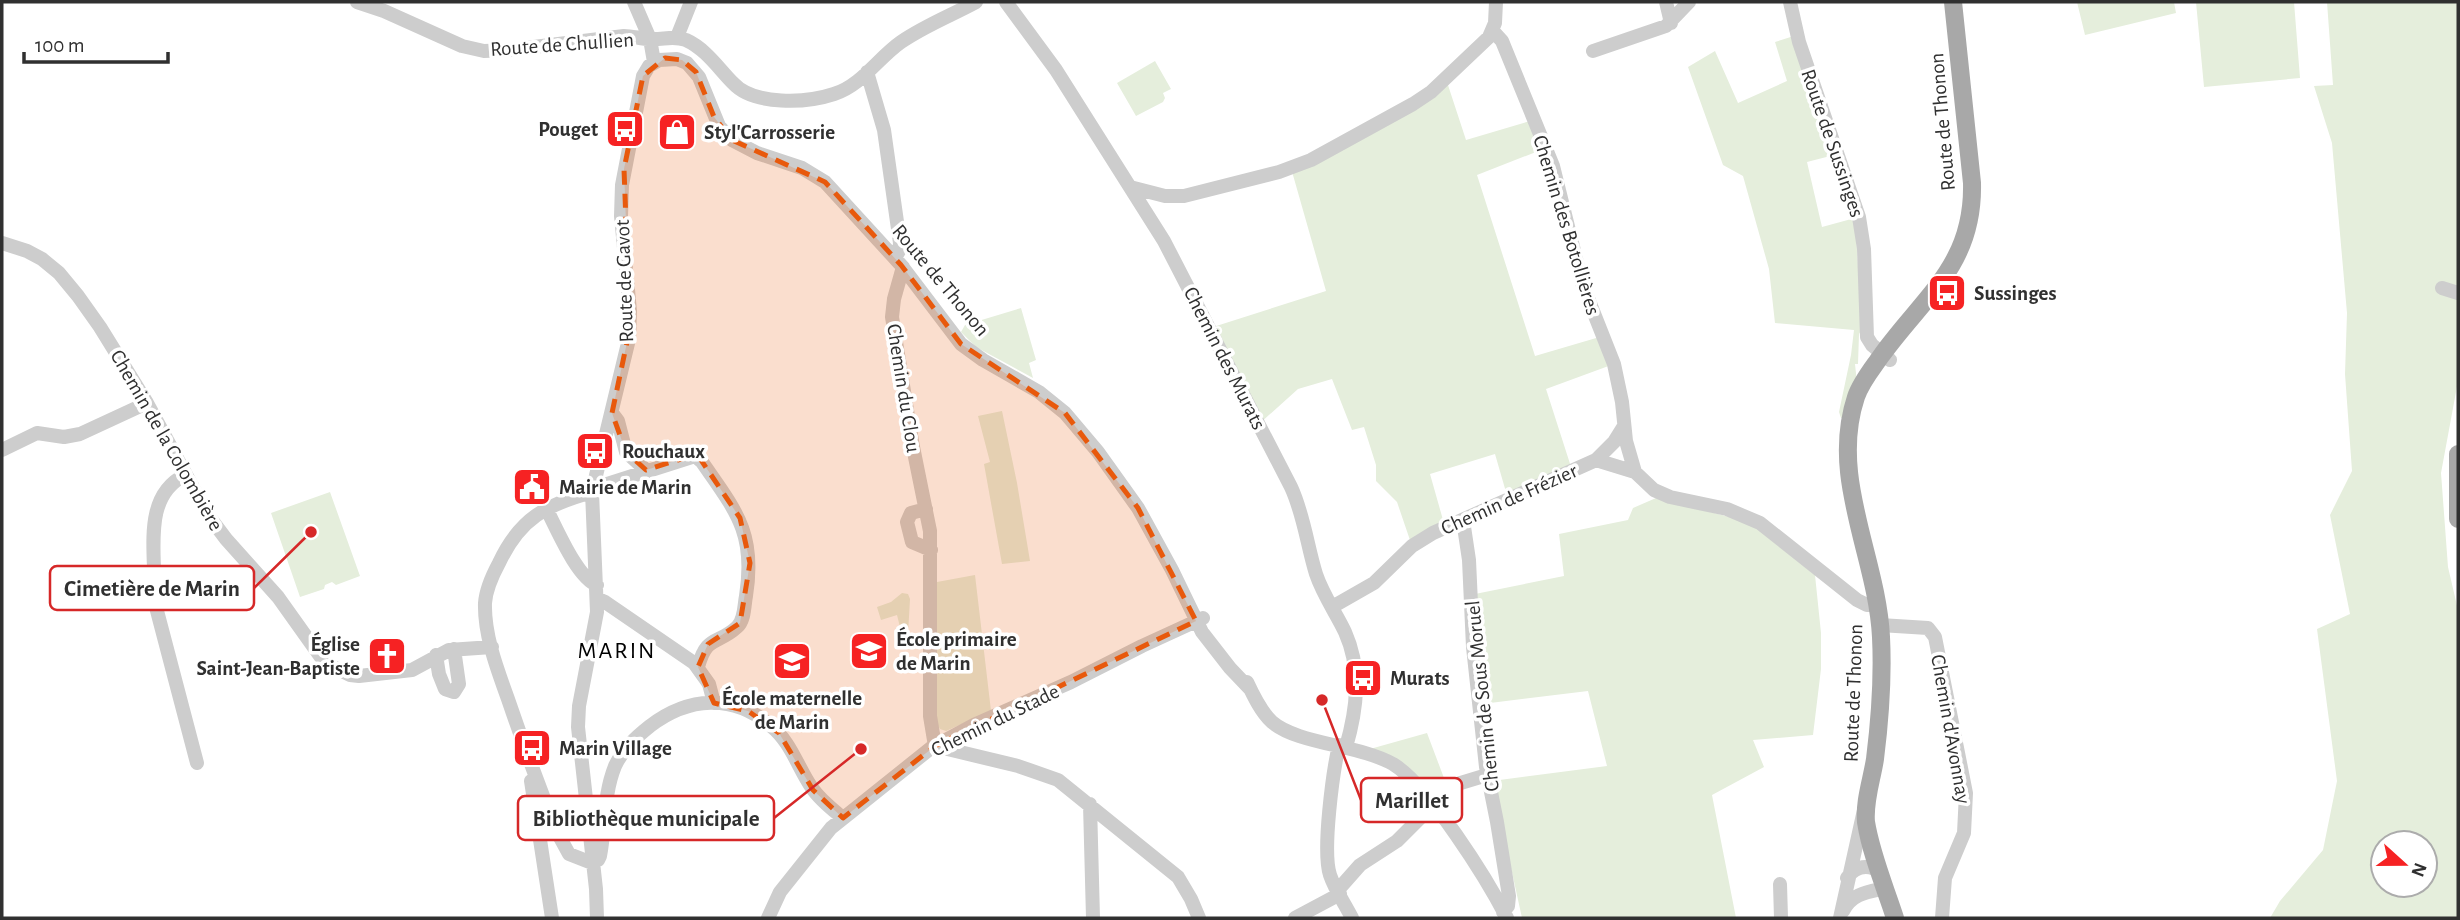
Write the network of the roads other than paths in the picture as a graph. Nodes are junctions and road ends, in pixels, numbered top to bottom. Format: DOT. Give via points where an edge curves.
graph roads {
  1 [pos="357,2"];
  2 [pos="634,2"];
  3 [pos="691,2"];
  4 [pos="976,2"];
  5 [pos="1006,2"];
  6 [pos="1496,2"];
  7 [pos="1666,2"];
  8 [pos="1689,2"];
  9 [pos="1790,2"];
  10 [pos="1953,2"];
  11 [pos="1671,23"];
  12 [pos="1492,30"];
  13 [pos="677,37"];
  14 [pos="650,39"];
  15 [pos="1593,51"];
  16 [pos="654,62"];
  17 [pos="867,72"];
  18 [pos="1130,187"];
  19 [pos="2,243"];
  20 [pos="899,263"];
  21 [pos="2442,288"];
  22 [pos="2458,293"];
  23 [pos="1886,357"];
  24 [pos="147,403"];
  25 [pos="612,413"];
  26 [pos="1624,426"];
  27 [pos="2,450"];
  28 [pos="2458,454"];
  29 [pos="1596,460"];
  30 [pos="646,470"];
  31 [pos="1635,472"];
  32 [pos="185,475"];
  33 [pos="593,489"];
  34 [pos="546,508"];
  35 [pos="926,509"];
  36 [pos="2458,519"];
  37 [pos="1457,522"];
  38 [pos="931,550"];
  39 [pos="597,592"];
  40 [pos="1878,605"];
  41 [pos="1332,607"];
  42 [pos="1200,619"];
  43 [pos="1880,625"];
  44 [pos="492,647"];
  45 [pos="454,649"];
  46 [pos="436,655"];
  47 [pos="698,667"];
  48 [pos="714,703"];
  49 [pos="935,746"];
  50 [pos="1343,746"];
  51 [pos="197,763"];
  52 [pos="532,769"];
  53 [pos="1487,775"];
  54 [pos="1867,798"];
  55 [pos="1431,802"];
  56 [pos="1090,804"];
  57 [pos="842,818"];
  58 [pos="592,863"];
  59 [pos="1847,878"];
  60 [pos="1883,880"];
  61 [pos="1780,884"];
  62 [pos="1339,892"];
  63 [pos="1505,915"];
  64 [pos="1841,917"];
  65 [pos="552,918"];
  66 [pos="597,918"];
  67 [pos="768,918"];
  68 [pos="1093,918"];
  69 [pos="1199,918"];
  70 [pos="1295,918"];
  71 [pos="1352,918"];
  72 [pos="1781,918"];
  73 [pos="1895,918"];
  74 [pos="1942,918"];
  1 -- 14 [label="street, Route de Chullien" via="484,51 624,36"];
  2 -- 14 [label="street"];
  3 -- 13 [label="street"];
  4 -- 17 [label="street" via="908,38"];
  5 -- 18 [label="street, Chemin des Murats" via="1056,70"];
  6 -- 12 [label="street"];
  7 -- 11 [label="street"];
  8 -- 11 [label="street"];
  9 -- 23 [label="street, Route de Sussinges" via="1799,42 1859,217 1866,333"];
  10 -- 23 [label="main road, Route de Thonon" via="1971,166 1968,228 1946,276 1900,330"];
  11 -- 15 [label="street"];
  12 -- 18 [label="street" via="1465,62 1422,99 1301,164 1184,196"];
  12 -- 26 [label="street, Chemin des Botollières" via="1502,41 1553,166 1581,283 1616,372"];
  13 -- 14 [label="street, Route de Chullien"];
  13 -- 17 [label="street" via="696,46 738,89 759,99 832,95"];
  14 -- 16 [label="street"];
  16 -- 20 [label="street, Route de Thonon" via="671,58 687,64 699,77 719,126 732,141 818,177"];
  16 -- 25 [label="street, Route de Gavot" via="641,83 622,185 630,322"];
  17 -- 20 [label="street, Chemin du Clou" via="888,156"];
  18 -- 41 [label="street, Chemin des Murats" via="1175,261 1291,487 1316,573"];
  19 -- 24 [label="street, Chemin de la Colombière" via="35,254 59,273 100,327"];
  20 -- 35 [label="street, Chemin du Clou" via="893,323"];
  20 -- 42 [label="street, Route de Thonon" via="961,344 1039,392 1072,421 1127,491"];
  21 -- 22 [label="street"];
  23 -- 40 [label="main road, Route de Thonon" via="1857,393 1847,453 1849,482"];
  24 -- 27 [label="street" via="80,434 37,433"];
  24 -- 32 [label="street, Chemin de la Colombière"];
  25 -- 30 [label="street" via="626,452"];
  25 -- 33 [label="street, Route de Gavot"];
  26 -- 29 [label="street"];
  26 -- 31 [label="street, Chemin des Botollières"];
  28 -- 36 [label="main road"];
  29 -- 31 [label="street, Chemin de Frézier"];
  29 -- 37 [label="street, Chemin de Frézier"];
  30 -- 33 [label="street"];
  30 -- 47 [label="street" via="698,457 743,524 750,563 742,619 708,644"];
  31 -- 40 [label="street, Chemin de Frézier" via="1662,494 1727,509 1760,523 1857,600"];
  32 -- 46 [label="street, Chemin de la Colombière" via="217,527 331,667 355,676 407,671"];
  32 -- 51 [label="street" via="167,488 158,508 152,540 154,593"];
  33 -- 34 [label="street"];
  33 -- 39 [label="street, Route de Gavot"];
  34 -- 39 [label="street"];
  34 -- 44 [label="street" via="518,531 489,583 485,608"];
  35 -- 38 [label="street, Chemin du Clou"];
  35 -- 38 [label="street" via="911,513 907,522 912,542"];
  37 -- 41 [label="street, Chemin de Frézier" via="1417,543 1374,583"];
  37 -- 53 [label="street, Chemin de Sous Moruel" via="1469,560"];
  38 -- 49 [label="street, Chemin du Clou" via="930,723"];
  39 -- 47 [label="street"];
  39 -- 58 [label="street, Route de Gavot" via="596,624 578,716"];
  40 -- 43 [label="main road, Route de Thonon"];
  41 -- 50 [label="street, Chemin des Murats" via="1348,639 1356,679 1355,713"];
  42 -- 49 [label="street, Chemin du Stade"];
  42 -- 50 [label="street, Route de Thonon" via="1217,653 1280,728"];
  43 -- 54 [label="main road, Route de Thonon" via="1878,721"];
  43 -- 74 [label="street, Chemin d'Avonnay" via="1928,628 1938,648 1966,793 1964,833 1945,878"];
  44 -- 45 [label="street"];
  44 -- 52 [label="street"];
  45 -- 46 [label="street"];
  45 -- 46 [label="street" via="459,684 454,692 445,689"];
  47 -- 48 [label="street"];
  48 -- 57 [label="street" via="748,710 776,730 813,790"];
  48 -- 58 [label="street" via="678,709 636,738 621,755 604,803 600,856"];
  49 -- 56 [label="street" via="1047,774"];
  49 -- 57 [label="street, Chemin du Stade"];
  50 -- 55 [label="street, Route de Thonon" via="1393,764"];
  50 -- 62 [label="street, Chemin des Murats" via="1332,793 1328,860"];
  52 -- 58 [label="street" via="565,850"];
  52 -- 65 [label="street"];
  53 -- 55 [label="street" via="1454,785"];
  53 -- 63 [label="street, Chemin de Sous Moruel" via="1509,890"];
  54 -- 59 [label="street, Route de Thonon"];
  54 -- 60 [label="main road" via="1867,823"];
  55 -- 62 [label="street" via="1397,841 1360,865"];
  55 -- 63 [label="street, Route de Thonon"];
  56 -- 68 [label="street"];
  56 -- 69 [label="street" via="1178,877"];
  57 -- 67 [label="street, Chemin du Stade" via="780,892"];
  58 -- 66 [label="street, Route de Gavot"];
  59 -- 60 [label="street" via="1868,866"];
  59 -- 64 [label="street, Route de Thonon"];
  60 -- 64 [label="street" via="1852,898"];
  60 -- 73 [label="main road"];
  61 -- 72 [label="street"];
  62 -- 70 [label="street"];
  62 -- 71 [label="street, Chemin des Murats"];
}
